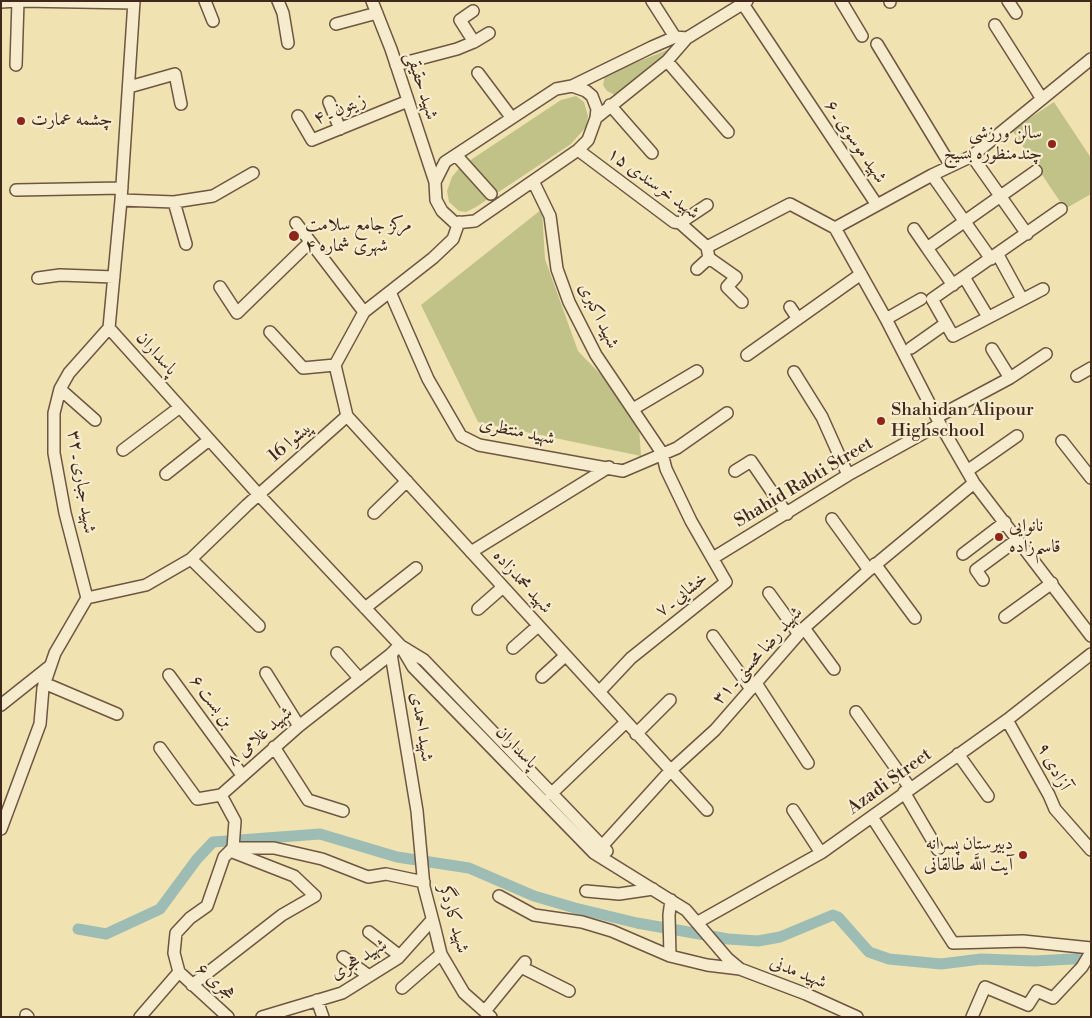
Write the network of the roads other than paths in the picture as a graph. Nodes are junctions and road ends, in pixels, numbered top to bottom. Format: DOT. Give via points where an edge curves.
graph roads {
  1 [pos="18,1"];
  2 [pos="22,1"];
  3 [pos="205,1"];
  4 [pos="278,1"];
  5 [pos="372,1"];
  6 [pos="652,1"];
  7 [pos="841,1"];
  8 [pos="1008,1"];
  9 [pos="1,2"];
  10 [pos="134,2"];
  11 [pos="745,2"];
  12 [pos="473,11"];
  13 [pos="377,13"];
  14 [pos="1016,13"];
  15 [pos="212,21"];
  16 [pos="336,24"];
  17 [pos="995,25"];
  18 [pos="488,33"];
  19 [pos="862,36"];
  20 [pos="675,38"];
  21 [pos="687,38"];
  22 [pos="474,42"];
  23 [pos="288,43"];
  24 [pos="877,44"];
  25 [pos="1091,59"];
  26 [pos="668,61"];
  27 [pos="16,65"];
  28 [pos="396,65"];
  29 [pos="478,73"];
  30 [pos="572,86"];
  31 [pos="128,87"];
  32 [pos="1042,99"];
  33 [pos="408,101"];
  34 [pos="329,102"];
  35 [pos="181,104"];
  36 [pos="610,105"];
  37 [pos="298,116"];
  38 [pos="511,117"];
  39 [pos="596,118"];
  40 [pos="340,129"];
  41 [pos="728,132"];
  42 [pos="578,150"];
  43 [pos="652,153"];
  44 [pos="456,155"];
  45 [pos="972,156"];
  46 [pos="951,166"];
  47 [pos="1036,171"];
  48 [pos="253,173"];
  49 [pos="932,175"];
  50 [pos="533,181"];
  51 [pos="435,182"];
  52 [pos="122,188"];
  53 [pos="16,190"];
  54 [pos="490,194"];
  55 [pos="1000,195"];
  56 [pos="121,200"];
  57 [pos="174,202"];
  58 [pos="707,205"];
  59 [pos="877,205"];
  60 [pos="1061,209"];
  61 [pos="964,220"];
  62 [pos="460,222"];
  63 [pos="680,223"];
  64 [pos="296,224"];
  65 [pos="835,228"];
  66 [pos="914,230"];
  67 [pos="1027,234"];
  68 [pos="310,242"];
  69 [pos="186,244"];
  70 [pos="927,248"];
  71 [pos="708,253"];
  72 [pos="995,257"];
  73 [pos="697,269"];
  74 [pos="861,274"];
  75 [pos="114,277"];
  76 [pos="964,277"];
  77 [pos="38,278"];
  78 [pos="954,285"];
  79 [pos="220,287"];
  80 [pos="1043,288"];
  81 [pos="390,292"];
  82 [pos="926,299"];
  83 [pos="1022,299"];
  84 [pos="742,302"];
  85 [pos="790,307"];
  86 [pos="364,312"];
  87 [pos="988,317"];
  88 [pos="798,319"];
  89 [pos="886,319"];
  90 [pos="945,324"];
  91 [pos="108,328"];
  92 [pos="270,332"];
  93 [pos="911,348"];
  94 [pos="992,349"];
  95 [pos="1046,354"];
  96 [pos="747,355"];
  97 [pos="335,365"];
  98 [pos="1091,368"];
  99 [pos="698,371"];
  100 [pos="794,372"];
  101 [pos="1077,376"];
  102 [pos="1010,378"];
  103 [pos="60,389"];
  104 [pos="180,407"];
  105 [pos="633,409"];
  106 [pos="727,413"];
  107 [pos="347,416"];
  108 [pos="95,420"];
  109 [pos="938,421"];
  110 [pos="1017,436"];
  111 [pos="209,440"];
  112 [pos="1062,441"];
  113 [pos="123,450"];
  114 [pos="662,453"];
  115 [pos="609,467"];
  116 [pos="735,471"];
  117 [pos="967,471"];
  118 [pos="166,474"];
  119 [pos="848,475"];
  120 [pos="1091,478"];
  121 [pos="407,481"];
  122 [pos="974,484"];
  123 [pos="258,495"];
  124 [pos="374,513"];
  125 [pos="787,514"];
  126 [pos="832,519"];
  127 [pos="1005,522"];
  128 [pos="1018,539"];
  129 [pos="471,552"];
  130 [pos="963,554"];
  131 [pos="713,558"];
  132 [pos="191,559"];
  133 [pos="872,567"];
  134 [pos="416,568"];
  135 [pos="980,575"];
  136 [pos="1052,583"];
  137 [pos="503,587"];
  138 [pos="769,593"];
  139 [pos="87,598"];
  140 [pos="365,608"];
  141 [pos="478,609"];
  142 [pos="1005,617"];
  143 [pos="915,618"];
  144 [pos="259,626"];
  145 [pos="538,626"];
  146 [pos="801,630"];
  147 [pos="712,636"];
  148 [pos="1091,636"];
  149 [pos="400,645"];
  150 [pos="513,648"];
  151 [pos="337,653"];
  152 [pos="391,654"];
  153 [pos="1091,654"];
  154 [pos="565,656"];
  155 [pos="51,665"];
  156 [pos="834,669"];
  157 [pos="266,673"];
  158 [pos="169,674"];
  159 [pos="542,677"];
  160 [pos="359,678"];
  161 [pos="44,683"];
  162 [pos="754,686"];
  163 [pos="599,692"];
  164 [pos="670,700"];
  165 [pos="1,705"];
  166 [pos="856,712"];
  167 [pos="116,714"];
  168 [pos="1007,720"];
  169 [pos="626,723"];
  170 [pos="299,726"];
  171 [pos="636,734"];
  172 [pos="274,747"];
  173 [pos="160,748"];
  174 [pos="958,754"];
  175 [pos="808,763"];
  176 [pos="671,770"];
  177 [pos="242,774"];
  178 [pos="907,790"];
  179 [pos="551,794"];
  180 [pos="221,795"];
  181 [pos="988,796"];
  182 [pos="707,810"];
  183 [pos="792,810"];
  184 [pos="343,811"];
  185 [pos="872,817"];
  186 [pos="1,829"];
  187 [pos="603,845"];
  188 [pos="232,849"];
  189 [pos="938,850"];
  190 [pos="1091,850"];
  191 [pos="821,853"];
  192 [pos="618,866"];
  193 [pos="423,878"];
  194 [pos="653,890"];
  195 [pos="586,891"];
  196 [pos="499,896"];
  197 [pos="671,900"];
  198 [pos="432,920"];
  199 [pos="701,926"];
  200 [pos="369,932"];
  201 [pos="1091,950"];
  202 [pos="441,954"];
  203 [pos="400,956"];
  204 [pos="670,956"];
  205 [pos="343,957"];
  206 [pos="728,959"];
  207 [pos="1087,967"];
  208 [pos="740,969"];
  209 [pos="179,972"];
  210 [pos="369,976"];
  211 [pos="192,985"];
  212 [pos="402,988"];
  213 [pos="569,991"];
  214 [pos="317,1000"];
  215 [pos="488,1014"];
  216 [pos="140,1017"];
  217 [pos="228,1017"];
  218 [pos="262,1017"];
  219 [pos="323,1017"];
  220 [pos="857,1017"];
  221 [pos="972,1017"];
  1 -- 9 [label="street"];
  1 -- 27 [label="street"];
  2 -- 10 [label="street"];
  3 -- 15 [label="street"];
  4 -- 23 [label="street"];
  5 -- 13 [label="street, شهید حقیقی"];
  6 -- 20 [label="street"];
  7 -- 19 [label="street"];
  8 -- 14 [label="street"];
  10 -- 31 [label="street"];
  11 -- 21 [label="street"];
  11 -- 59 [label="street, شهید موسوی ـ ۶" via="804,98"];
  12 -- 22 [label="street" via="460,20"];
  13 -- 16 [label="street"];
  13 -- 28 [label="street, شهید حقیقی"];
  17 -- 32 [label="street"];
  18 -- 22 [label="street"];
  20 -- 21 [label="street"];
  20 -- 30 [label="street"];
  21 -- 26 [label="street"];
  22 -- 28 [label="street"];
  24 -- 46 [label="street"];
  25 -- 32 [label="street"];
  26 -- 36 [label="street"];
  26 -- 41 [label="street"];
  28 -- 33 [label="street, شهید حقیقی"];
  29 -- 38 [label="street"];
  30 -- 38 [label="street" via="556,89"];
  30 -- 39 [label="street" via="592,96 597,109"];
  31 -- 35 [label="street" via="175,74"];
  31 -- 52 [label="street"];
  32 -- 45 [label="street"];
  33 -- 40 [label="street, زیتون ـ ۴"];
  33 -- 51 [label="street, شهید حقیقی"];
  34 -- 40 [label="street"];
  36 -- 39 [label="street"];
  36 -- 43 [label="street"];
  37 -- 40 [label="street, زیتون ـ ۴" via="312,140"];
  38 -- 44 [label="street"];
  39 -- 42 [label="street" via="588,140"];
  42 -- 50 [label="street"];
  42 -- 63 [label="street, شهید خرسندی ۱۵" via="674,222"];
  44 -- 51 [label="street" via="445,162"];
  44 -- 54 [label="street"];
  45 -- 46 [label="street"];
  45 -- 55 [label="street"];
  46 -- 49 [label="street"];
  47 -- 55 [label="street"];
  48 -- 57 [label="street" via="213,196"];
  49 -- 59 [label="street"];
  49 -- 61 [label="street"];
  50 -- 62 [label="street" via="475,221"];
  50 -- 105 [label="street, شهید اکبری" via="550,216 557,269 569,302 596,356"];
  51 -- 62 [label="street, شهید حقیقی" via="436,200 442,211 455,223"];
  52 -- 53 [label="street"];
  52 -- 56 [label="street"];
  55 -- 61 [label="street"];
  55 -- 67 [label="street"];
  56 -- 57 [label="street"];
  56 -- 75 [label="street"];
  57 -- 69 [label="street"];
  58 -- 63 [label="street"];
  59 -- 65 [label="street"];
  60 -- 67 [label="street"];
  61 -- 70 [label="street"];
  61 -- 72 [label="street"];
  62 -- 81 [label="street" via="453,239"];
  63 -- 71 [label="street, شهید خرسندی ۱۵"];
  64 -- 68 [label="street"];
  65 -- 71 [label="street" via="790,204"];
  65 -- 74 [label="street"];
  66 -- 70 [label="street"];
  67 -- 72 [label="street"];
  68 -- 79 [label="street" via="237,313"];
  68 -- 86 [label="street"];
  70 -- 78 [label="street"];
  71 -- 73 [label="street"];
  71 -- 84 [label="street, شهید خرسندی ۱۵" via="736,277 727,287"];
  72 -- 76 [label="street"];
  72 -- 83 [label="street"];
  74 -- 88 [label="street"];
  74 -- 89 [label="street"];
  75 -- 77 [label="street" via="60,275"];
  75 -- 91 [label="street"];
  76 -- 78 [label="street"];
  76 -- 87 [label="street"];
  78 -- 82 [label="street"];
  80 -- 83 [label="street"];
  81 -- 86 [label="street"];
  81 -- 115 [label="street, شهید منتظری" via="428,379 461,436 479,445"];
  82 -- 89 [label="street"];
  82 -- 90 [label="street"];
  83 -- 87 [label="street"];
  85 -- 88 [label="street"];
  86 -- 97 [label="street"];
  87 -- 90 [label="street" via="953,336"];
  88 -- 96 [label="street"];
  89 -- 109 [label="street"];
  90 -- 93 [label="street"];
  91 -- 103 [label="street, شهید جباری ـ ۳۲" via="79,360"];
  91 -- 104 [label="street, پاسداران"];
  92 -- 97 [label="street" via="303,368"];
  94 -- 102 [label="street"];
  95 -- 102 [label="street, Shahid Rabti Street"];
  97 -- 107 [label="street"];
  98 -- 101 [label="street"];
  99 -- 105 [label="street"];
  100 -- 119 [label="street" via="822,417"];
  102 -- 109 [label="street, Shahid Rabti Street"];
  103 -- 108 [label="street"];
  103 -- 139 [label="street, شهید جباری ـ ۳۲" via="54,413 54,453 65,513"];
  104 -- 111 [label="street, پاسداران"];
  104 -- 113 [label="street"];
  105 -- 114 [label="street, شهید اکبری"];
  106 -- 114 [label="street, شهید منتظری" via="678,448"];
  107 -- 121 [label="street, شهید محمدزاده"];
  107 -- 123 [label="street, پیشوا 16"];
  109 -- 117 [label="street"];
  109 -- 119 [label="street, Shahid Rabti Street"];
  110 -- 117 [label="street"];
  111 -- 118 [label="street"];
  111 -- 123 [label="street, پاسداران"];
  112 -- 120 [label="street"];
  114 -- 115 [label="street, شهید منتظری" via="624,471"];
  114 -- 131 [label="street, خشایی ـ ۷" via="687,512"];
  115 -- 129 [label="street"];
  116 -- 125 [label="street" via="751,461"];
  117 -- 122 [label="street"];
  119 -- 125 [label="street, Shahid Rabti Street"];
  121 -- 124 [label="street"];
  121 -- 129 [label="street, شهید محمدزاده"];
  122 -- 127 [label="street"];
  122 -- 133 [label="street, شهید رضا محسنی ـ ۳۱"];
  123 -- 132 [label="street, پیشوا 16"];
  123 -- 140 [label="street, پاسداران"];
  125 -- 131 [label="street, Shahid Rabti Street"];
  126 -- 133 [label="street"];
  127 -- 128 [label="street"];
  127 -- 130 [label="street"];
  128 -- 135 [label="street"];
  128 -- 136 [label="street"];
  129 -- 137 [label="street, شهید محمدزاده"];
  131 -- 163 [label="street, خشایی ـ ۷" via="726,582 631,658"];
  132 -- 139 [label="street, پیشوا 16" via="146,585"];
  132 -- 144 [label="street"];
  133 -- 143 [label="street"];
  133 -- 146 [label="street, شهید رضا محسنی ـ ۳۱"];
  134 -- 140 [label="street"];
  136 -- 142 [label="street"];
  136 -- 148 [label="street"];
  137 -- 141 [label="street"];
  137 -- 145 [label="street, شهید محمدزاده"];
  138 -- 146 [label="street"];
  139 -- 155 [label="street"];
  140 -- 149 [label="street, پاسداران"];
  145 -- 150 [label="street"];
  145 -- 154 [label="street, شهید محمدزاده"];
  146 -- 156 [label="street"];
  146 -- 162 [label="street, شهید رضا محسنی ـ ۳۱"];
  147 -- 162 [label="street"];
  149 -- 152 [label="street"];
  149 -- 179 [label="street, پاسداران" via="424,660"];
  149 -- 192 [label="street, پاسداران" via="413,667 594,853"];
  151 -- 160 [label="street"];
  152 -- 160 [label="street, ۸ شهید غلامی"];
  152 -- 193 [label="street, شهید احمدی" via="418,819"];
  153 -- 168 [label="street, Azadi Street"];
  154 -- 159 [label="street"];
  154 -- 163 [label="street, شهید محمدزاده"];
  155 -- 161 [label="street"];
  155 -- 165 [label="street"];
  157 -- 170 [label="street"];
  158 -- 177 [label="street, بن بست ۶"];
  160 -- 170 [label="street, ۸ شهید غلامی"];
  161 -- 167 [label="street"];
  161 -- 186 [label="street" via="40,724"];
  162 -- 175 [label="street"];
  162 -- 176 [label="street, شهید رضا محسنی ـ ۳۱" via="715,730"];
  163 -- 169 [label="street, شهید محمدزاده"];
  164 -- 171 [label="street"];
  166 -- 178 [label="street"];
  168 -- 174 [label="street, Azadi Street"];
  168 -- 190 [label="street, آزادی ۹" via="1055,809"];
  169 -- 171 [label="street, شهید محمدزاده"];
  169 -- 179 [label="street"];
  170 -- 172 [label="street, ۸ شهید غلامی"];
  171 -- 176 [label="street, شهید محمدزاده"];
  172 -- 177 [label="street, ۸ شهید غلامی"];
  172 -- 184 [label="street" via="308,800"];
  173 -- 180 [label="street" via="197,799"];
  174 -- 178 [label="street, Azadi Street"];
  174 -- 181 [label="street"];
  176 -- 182 [label="street, شهید محمدزاده"];
  176 -- 187 [label="street, شهید رضا محسنی ـ ۳۱"];
  177 -- 180 [label="street, ۸ شهید غلامی"];
  178 -- 185 [label="street, Azadi Street"];
  178 -- 189 [label="street"];
  179 -- 187 [label="street, پاسداران"];
  180 -- 188 [label="street" via="235,821"];
  183 -- 191 [label="street"];
  185 -- 191 [label="street, Azadi Street"];
  185 -- 201 [label="street" via="953,943 1023,941"];
  187 -- 192 [label="street, پاسداران"];
  188 -- 193 [label="street" via="274,848 322,859 368,877 386,874"];
  188 -- 209 [label="street" via="224,857 207,906 176,933 174,953"];
  188 -- 211 [label="street" via="294,876 315,896 282,915"];
  191 -- 199 [label="street, Azadi Street"];
  192 -- 194 [label="street, پاسداران"];
  193 -- 198 [label="street, شهید کاردگر"];
  194 -- 195 [label="street" via="619,894"];
  194 -- 197 [label="street, پاسداران"];
  196 -- 204 [label="street" via="534,915 582,922 612,931"];
  197 -- 199 [label="street, پاسداران"];
  197 -- 204 [label="street"];
  198 -- 202 [label="street, شهید کاردگر"];
  198 -- 203 [label="street, شهید هجری"];
  199 -- 206 [label="street, پاسداران"];
  200 -- 203 [label="street"];
  201 -- 207 [label="street"];
  202 -- 212 [label="street"];
  202 -- 215 [label="street, شهید کاردگر" via="464,993"];
  203 -- 210 [label="street, شهید هجری"];
  204 -- 208 [label="street"];
  205 -- 210 [label="street"];
  206 -- 208 [label="street, شهید مدنی"];
  207 -- 221 [label="street" via="1053,998 1037,992 1028,1005 985,988"];
  208 -- 220 [label="street, شهید مدنی"];
  209 -- 211 [label="street, هجری ۶"];
  209 -- 216 [label="street"];
  210 -- 214 [label="street, شهید هجری" via="342,993"];
  211 -- 217 [label="street, هجری ۶"];
  213 -- 215 [label="street" via="523,965"];
  214 -- 218 [label="street, شهید هجری"];
  214 -- 219 [label="street"];
}
